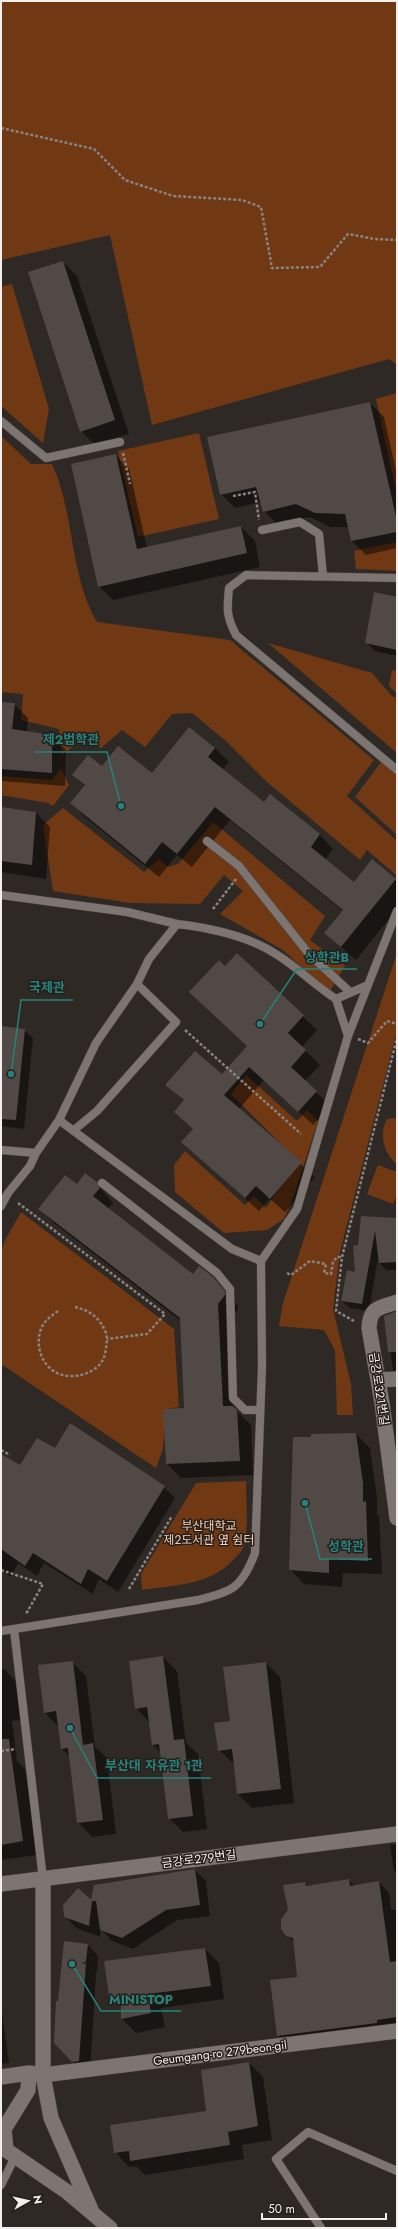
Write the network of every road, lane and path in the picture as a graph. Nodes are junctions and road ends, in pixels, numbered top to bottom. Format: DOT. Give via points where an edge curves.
graph roads {
  1 [pos="1,128"];
  2 [pos="397,240"];
  3 [pos="1,421"];
  4 [pos="120,442"];
  5 [pos="130,484"];
  6 [pos="233,496"];
  7 [pos="257,512"];
  8 [pos="262,530"];
  9 [pos="323,576"];
  10 [pos="397,578"];
  11 [pos="397,770"];
  12 [pos="207,842"];
  13 [pos="242,871"];
  14 [pos="1,895"];
  15 [pos="213,909"];
  16 [pos="397,911"];
  17 [pos="177,924"];
  18 [pos="137,984"];
  19 [pos="368,985"];
  20 [pos="350,992"];
  21 [pos="336,999"];
  22 [pos="176,1022"];
  23 [pos="397,1024"];
  24 [pos="348,1036"];
  25 [pos="397,1038"];
  26 [pos="358,1039"];
  27 [pos="59,1120"];
  28 [pos="74,1130"];
  29 [pos="301,1134"];
  30 [pos="1,1150"];
  31 [pos="36,1153"];
  32 [pos="102,1183"];
  33 [pos="18,1203"];
  34 [pos="1,1206"];
  35 [pos="342,1257"];
  36 [pos="261,1261"];
  37 [pos="287,1273"];
  38 [pos="397,1302"];
  39 [pos="75,1307"];
  40 [pos="58,1311"];
  41 [pos="369,1328"];
  42 [pos="107,1339"];
  43 [pos="397,1379"];
  44 [pos="378,1380"];
  45 [pos="259,1410"];
  46 [pos="391,1419"];
  47 [pos="1,1450"];
  48 [pos="10,1456"];
  49 [pos="172,1516"];
  50 [pos="397,1518"];
  51 [pos="1,1570"];
  52 [pos="128,1589"];
  53 [pos="26,1615"];
  54 [pos="14,1630"];
  55 [pos="1,1631"];
  56 [pos="16,1749"];
  57 [pos="1,1751"];
  58 [pos="397,1834"];
  59 [pos="43,1879"];
  60 [pos="1,1884"];
  61 [pos="397,2031"];
  62 [pos="36,2074"];
  63 [pos="1,2077"];
  64 [pos="15,2157"];
  65 [pos="397,2171"];
  66 [pos="1,2185"];
  67 [pos="92,2212"];
  68 [pos="110,2228"];
  69 [pos="321,2228"];
  1 -- 2 [label="path" via="94,149 125,180 173,196 242,200 261,207 272,268 320,267 348,234"];
  3 -- 4 [label="lane" via="46,458"];
  4 -- 5 [label="path"];
  6 -- 7 [label="path" via="256,492"];
  8 -- 9 [label="lane" via="300,522 319,534"];
  9 -- 10 [label="lane"];
  9 -- 11 [label="lane" via="246,575 229,588 228,620 236,635"];
  12 -- 13 [label="lane"];
  13 -- 15 [label="path"];
  13 -- 20 [label="lane" via="309,954"];
  14 -- 17 [label="lane" via="126,912"];
  16 -- 19 [label="lane"];
  17 -- 18 [label="lane" via="148,959"];
  17 -- 21 [label="lane" via="205,928 249,941 279,955"];
  18 -- 22 [label="lane"];
  18 -- 27 [label="lane" via="96,1043"];
  19 -- 20 [label="lane"];
  19 -- 24 [label="lane"];
  20 -- 21 [label="lane"];
  21 -- 24 [label="lane"];
  22 -- 28 [label="lane" via="96,1111"];
  22 -- 29 [label="path"];
  23 -- 26 [label="path" via="387,1022 368,1043"];
  24 -- 36 [label="lane" via="297,1209"];
  25 -- 35 [label="path"];
  27 -- 28 [label="lane"];
  27 -- 31 [label="lane"];
  28 -- 36 [label="lane" via="232,1249"];
  30 -- 31 [label="lane"];
  31 -- 34 [label="lane" via="30,1166"];
  32 -- 45 [label="lane" via="217,1273 230,1289 234,1398 246,1410"];
  33 -- 42 [label="path" via="165,1314 147,1334"];
  35 -- 37 [label="path" via="337,1257 333,1262 331,1274 324,1273 326,1264 310,1261 291,1275"];
  35 -- 41 [label="path" via="336,1311"];
  36 -- 45 [label="lane" via="262,1367"];
  38 -- 41 [label="street, 금강로321번길" via="376,1309 369,1316"];
  39 -- 42 [label="path" via="96,1316 103,1325"];
  40 -- 42 [label="path" via="46,1320 41,1328 39,1345 42,1358 56,1373 66,1376 89,1373 104,1358"];
  41 -- 44 [label="street, 금강로321번길"];
  43 -- 44 [label="street"];
  44 -- 46 [label="street, 금강로321번길"];
  45 -- 54 [label="lane" via="255,1552 248,1572 239,1584 220,1594 198,1600"];
  46 -- 50 [label="street, 금강로321번길"];
  47 -- 48 [label="path"];
  49 -- 52 [label="path"];
  51 -- 53 [label="path" via="43,1584"];
  54 -- 55 [label="lane"];
  54 -- 59 [label="lane"];
  56 -- 57 [label="path"];
  58 -- 59 [label="street, 금강로279번길"];
  59 -- 60 [label="street, 금강로279번길"];
  59 -- 62 [label="street"];
  61 -- 62 [label="street, Geumgang-ro 279beon-gil"];
  62 -- 63 [label="street, Geumgang-ro 279beon-gil"];
  62 -- 64 [label="street" via="4,2129 6,2150"];
  62 -- 67 [label="street" via="51,2118"];
  64 -- 66 [label="lane"];
  64 -- 67 [label="street"];
  65 -- 69 [label="lane" via="308,2132 276,2159"];
  67 -- 68 [label="street"];
}
